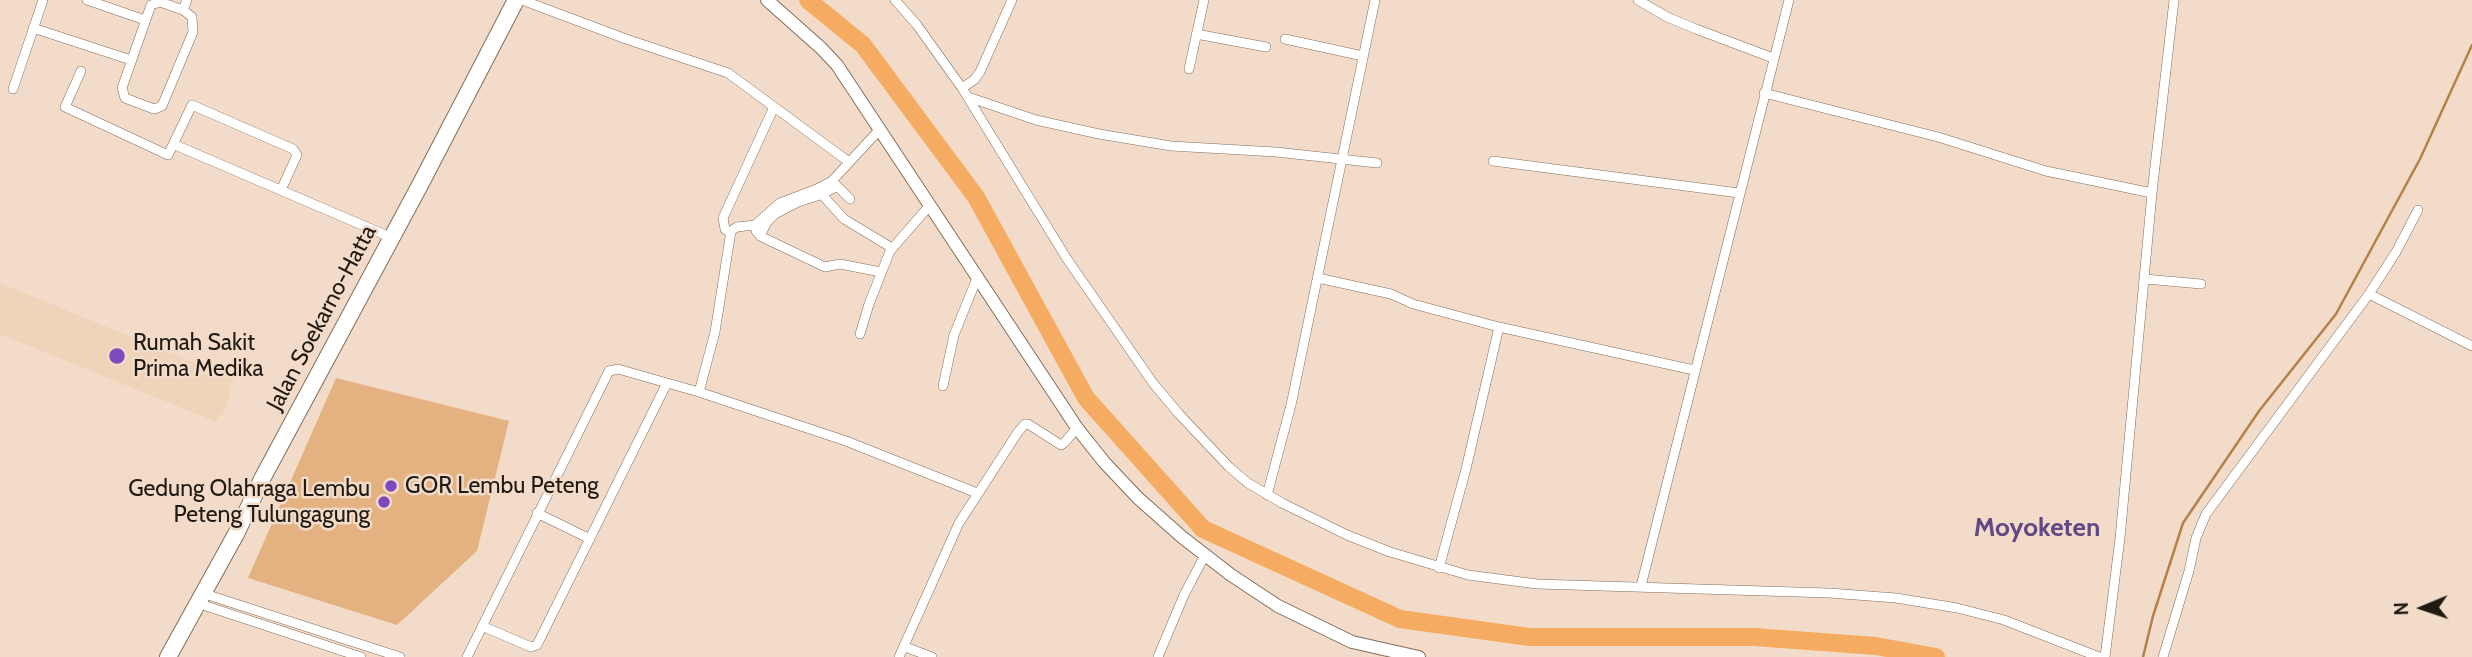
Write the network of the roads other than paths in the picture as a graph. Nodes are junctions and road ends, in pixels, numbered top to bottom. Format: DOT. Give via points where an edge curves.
graph roads {
  1 [pos="43,0"];
  2 [pos="87,0"];
  3 [pos="187,0"];
  4 [pos="516,0"];
  5 [pos="522,0"];
  6 [pos="767,0"];
  7 [pos="895,0"];
  8 [pos="1012,0"];
  9 [pos="1204,0"];
  10 [pos="1375,0"];
  11 [pos="1638,0"];
  12 [pos="1789,0"];
  13 [pos="2174,0"];
  14 [pos="183,10"];
  15 [pos="145,20"];
  16 [pos="33,28"];
  17 [pos="1196,34"];
  18 [pos="1285,39"];
  19 [pos="1266,47"];
  20 [pos="1363,56"];
  21 [pos="1773,58"];
  22 [pos="131,60"];
  23 [pos="1189,69"];
  24 [pos="81,71"];
  25 [pos="962,88"];
  26 [pos="13,89"];
  27 [pos="1764,93"];
  28 [pos="968,97"];
  29 [pos="774,107"];
  30 [pos="880,130"];
  31 [pos="173,144"];
  32 [pos="1341,160"];
  33 [pos="1493,161"];
  34 [pos="849,162"];
  35 [pos="1377,163"];
  36 [pos="834,184"];
  37 [pos="281,190"];
  38 [pos="818,193"];
  39 [pos="1739,193"];
  40 [pos="2152,193"];
  41 [pos="850,199"];
  42 [pos="930,205"];
  43 [pos="2418,210"];
  44 [pos="755,225"];
  45 [pos="730,233"];
  46 [pos="760,236"];
  47 [pos="390,237"];
  48 [pos="892,248"];
  49 [pos="881,272"];
  50 [pos="977,278"];
  51 [pos="1318,278"];
  52 [pos="2145,279"];
  53 [pos="2201,284"];
  54 [pos="2369,294"];
  55 [pos="1499,327"];
  56 [pos="860,334"];
  57 [pos="2472,346"];
  58 [pos="1694,370"];
  59 [pos="667,383"];
  60 [pos="943,386"];
  61 [pos="699,392"];
  62 [pos="1077,428"];
  63 [pos="977,493"];
  64 [pos="1267,495"];
  65 [pos="537,513"];
  66 [pos="590,539"];
  67 [pos="1205,555"];
  68 [pos="1439,568"];
  69 [pos="1641,586"];
  70 [pos="200,598"];
  71 [pos="482,626"];
  72 [pos="310,628"];
  73 [pos="307,639"];
  74 [pos="1366,646"];
  75 [pos="905,647"];
  76 [pos="533,652"];
  77 [pos="395,656"];
  78 [pos="168,657"];
  79 [pos="361,657"];
  80 [pos="467,657"];
  81 [pos="900,657"];
  82 [pos="932,657"];
  83 [pos="1158,657"];
  84 [pos="1383,657"];
  85 [pos="1419,657"];
  86 [pos="2099,657"];
  87 [pos="2105,657"];
  88 [pos="2163,657"];
  1 -- 16 [label="street"];
  2 -- 15 [label="street"];
  3 -- 14 [label="street"];
  4 -- 47 [label="highway, Jalan Soekarno-Hatta"];
  5 -- 29 [label="street" via="728,73"];
  6 -- 30 [label="street" via="829,55"];
  7 -- 25 [label="street"];
  8 -- 25 [label="street" via="980,72"];
  9 -- 17 [label="street"];
  10 -- 20 [label="street"];
  11 -- 21 [label="street" via="1686,25"];
  12 -- 21 [label="street"];
  13 -- 40 [label="street"];
  14 -- 15 [label="street" via="155,2"];
  14 -- 22 [label="street" via="192,17 193,32 159,109 123,96"];
  15 -- 22 [label="street"];
  16 -- 22 [label="street"];
  16 -- 26 [label="street"];
  17 -- 19 [label="street"];
  17 -- 23 [label="street"];
  18 -- 20 [label="street"];
  20 -- 32 [label="street"];
  21 -- 27 [label="street"];
  24 -- 31 [label="street" via="65,107 168,155"];
  25 -- 28 [label="street"];
  27 -- 39 [label="street"];
  27 -- 40 [label="street" via="1938,137 2046,171"];
  28 -- 32 [label="street" via="1036,120 1111,136 1171,146"];
  28 -- 64 [label="street" via="1067,259 1153,383 1229,467"];
  29 -- 34 [label="street"];
  29 -- 45 [label="street" via="723,218"];
  30 -- 34 [label="street"];
  30 -- 42 [label="street"];
  31 -- 37 [label="street"];
  31 -- 37 [label="street" via="192,105 293,149 297,155"];
  32 -- 35 [label="street"];
  32 -- 51 [label="street"];
  33 -- 39 [label="street"];
  34 -- 36 [label="street"];
  36 -- 38 [label="street"];
  36 -- 41 [label="street"];
  37 -- 47 [label="street"];
  38 -- 44 [label="street" via="780,203"];
  38 -- 46 [label="street" via="775,214"];
  38 -- 48 [label="street" via="844,219"];
  39 -- 58 [label="street"];
  40 -- 52 [label="street"];
  42 -- 48 [label="street"];
  42 -- 50 [label="street"];
  43 -- 54 [label="street"];
  44 -- 45 [label="street" via="737,227"];
  44 -- 46 [label="street"];
  45 -- 61 [label="street" via="715,332"];
  46 -- 49 [label="street" via="825,267 840,264"];
  47 -- 70 [label="highway, Jalan Soekarno-Hatta"];
  48 -- 49 [label="street"];
  49 -- 56 [label="street"];
  50 -- 60 [label="street" via="954,335"];
  50 -- 62 [label="street"];
  51 -- 55 [label="street" via="1391,294"];
  51 -- 64 [label="street"];
  52 -- 53 [label="street"];
  52 -- 87 [label="street"];
  54 -- 57 [label="street"];
  54 -- 88 [label="street" via="2206,514"];
  55 -- 58 [label="street"];
  55 -- 68 [label="street"];
  58 -- 69 [label="street"];
  59 -- 61 [label="street"];
  59 -- 65 [label="street" via="618,369 609,371"];
  59 -- 66 [label="street"];
  61 -- 63 [label="street" via="846,441"];
  62 -- 63 [label="street" via="1061,444 1025,424"];
  62 -- 67 [label="street" via="1138,498"];
  63 -- 75 [label="street" via="959,523"];
  64 -- 68 [label="street" via="1347,535"];
  65 -- 66 [label="street"];
  65 -- 71 [label="street"];
  66 -- 76 [label="street"];
  67 -- 74 [label="street" via="1278,606"];
  67 -- 83 [label="street"];
  68 -- 69 [label="street" via="1537,584"];
  69 -- 86 [label="street" via="1850,594 1934,604 2004,620"];
  70 -- 72 [label="street"];
  70 -- 73 [label="street"];
  70 -- 78 [label="highway, Jalan Soekarno-Hatta"];
  71 -- 76 [label="street"];
  71 -- 80 [label="street"];
  72 -- 73 [label="street"];
  72 -- 77 [label="street"];
  73 -- 79 [label="street"];
  74 -- 84 [label="street"];
  74 -- 85 [label="street"];
  75 -- 81 [label="street"];
  75 -- 82 [label="street"];
}
